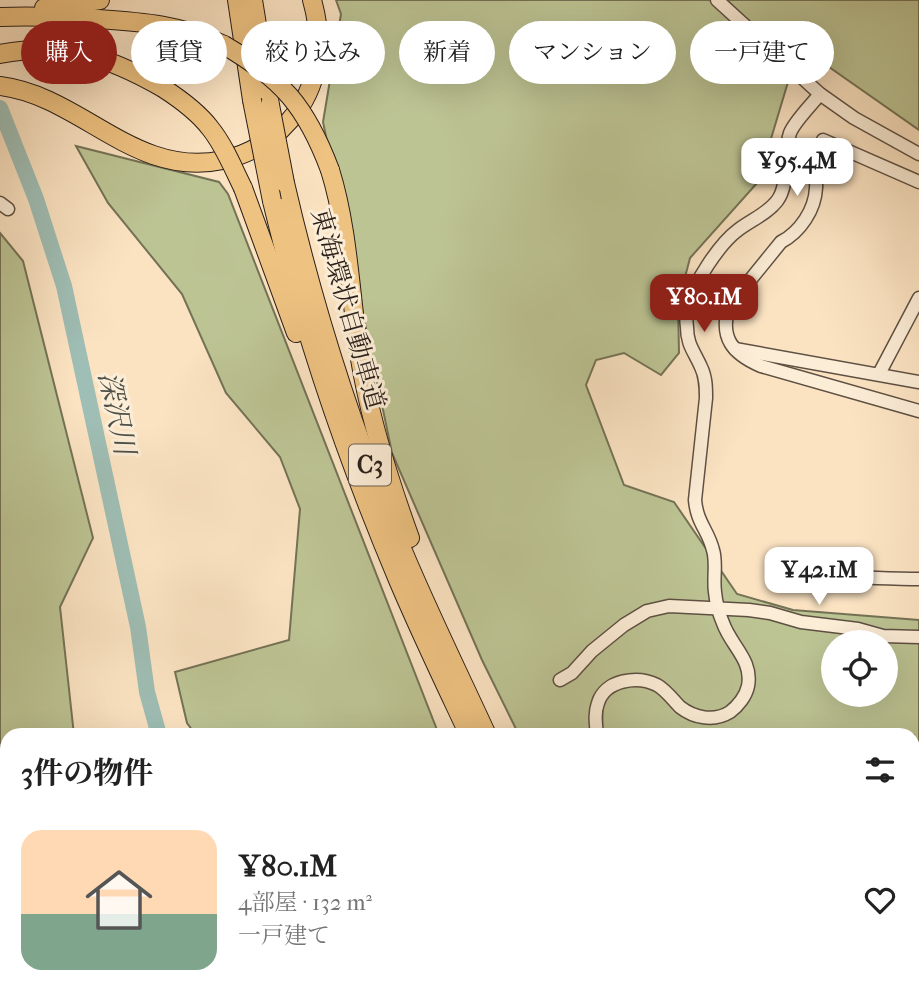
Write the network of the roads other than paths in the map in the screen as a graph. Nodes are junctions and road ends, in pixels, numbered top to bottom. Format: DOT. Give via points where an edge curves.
graph roads {
  1 [pos="237,0"];
  2 [pos="253,0"];
  3 [pos="312,0"];
  4 [pos="718,0"];
  5 [pos="91,7"];
  6 [pos="0,15"];
  7 [pos="0,54"];
  8 [pos="0,86"];
  9 [pos="820,94"];
  10 [pos="919,154"];
  11 [pos="919,182"];
  12 [pos="919,298"];
  13 [pos="735,349"];
  14 [pos="879,374"];
  15 [pos="919,382"];
  16 [pos="919,411"];
  17 [pos="365,498"];
  18 [pos="820,568"];
  19 [pos="919,579"];
  20 [pos="719,607"];
  21 [pos="919,637"];
  22 [pos="559,680"];
  23 [pos="477,728"];
  24 [pos="477,728"];
  25 [pos="478,728"];
  26 [pos="596,728"];
  1 -- 17 [label="highway, 東海環状自動車道 / C3, bridge" via="272,201 304,324"];
  2 -- 23 [label="highway, 東海環状自動車道 / C3, bridge" via="285,183 312,292 361,442"];
  3 -- 8 [label="highway" via="318,45 306,97 268,141 236,157 194,163 154,156 41,97"];
  4 -- 9 [label="street"];
  5 -- 6 [label="highway, C3"];
  5 -- 25 [label="highway, C3, bridge" via="206,36 224,45 280,85 311,125 335,185 367,398 404,520"];
  7 -- 17 [label="highway, bridge" via="61,50 91,55 163,88 210,128 243,188 328,417"];
  9 -- 10 [label="street"];
  9 -- 20 [label="street" via="792,128 779,199 722,245 687,309 690,347 706,382 696,511 713,551"];
  11 -- 13 [label="street" via="823,140 815,156 814,202 803,225 781,242 729,306 725,330"];
  12 -- 14 [label="street"];
  13 -- 14 [label="street"];
  13 -- 16 [label="street" via="761,366"];
  14 -- 15 [label="street"];
  17 -- 24 [label="highway, 東海環状自動車道 / C3" via="398,579"];
  18 -- 19 [label="street" via="859,578"];
  20 -- 21 [label="street" via="883,636"];
  20 -- 22 [label="street" via="669,606 647,611"];
  20 -- 26 [label="street" via="748,671 748,688 740,702 728,713 696,717 659,686 629,680 606,690 598,701"];
}
